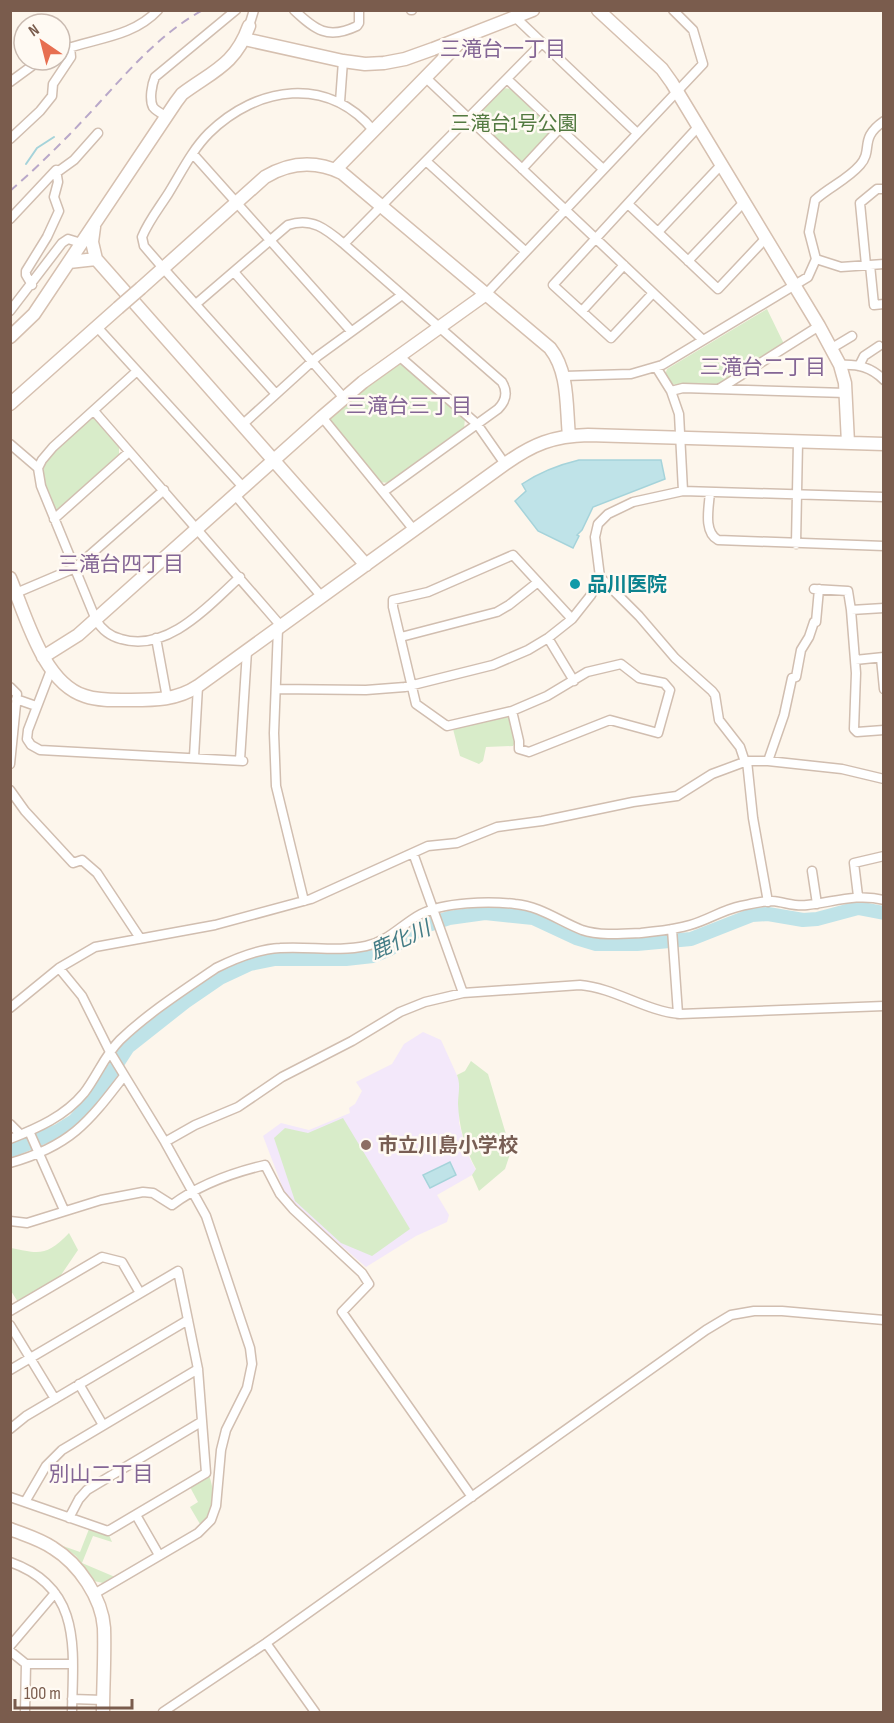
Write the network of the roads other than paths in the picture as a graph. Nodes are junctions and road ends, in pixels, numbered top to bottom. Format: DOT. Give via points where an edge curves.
graph roads {
  1 [pos="158,10"];
  2 [pos="236,10"];
  3 [pos="254,10"];
  4 [pos="294,10"];
  5 [pos="359,10"];
  6 [pos="533,10"];
  7 [pos="598,10"];
  8 [pos="674,10"];
  9 [pos="515,17"];
  10 [pos="249,26"];
  11 [pos="465,36"];
  12 [pos="244,39"];
  13 [pos="542,43"];
  14 [pos="72,46"];
  15 [pos="343,61"];
  16 [pos="24,72"];
  17 [pos="61,72"];
  18 [pos="425,77"];
  19 [pos="507,79"];
  20 [pos="10,82"];
  21 [pos="677,91"];
  22 [pos="340,102"];
  23 [pos="166,116"];
  24 [pos="468,118"];
  25 [pos="884,121"];
  26 [pos="698,127"];
  27 [pos="560,128"];
  28 [pos="374,131"];
  29 [pos="98,133"];
  30 [pos="637,133"];
  31 [pos="10,139"];
  32 [pos="193,154"];
  33 [pos="426,161"];
  34 [pos="722,165"];
  35 [pos="522,169"];
  36 [pos="603,169"];
  37 [pos="335,170"];
  38 [pos="56,173"];
  39 [pos="884,189"];
  40 [pos="744,202"];
  41 [pos="236,203"];
  42 [pos="628,204"];
  43 [pos="381,205"];
  44 [pos="564,210"];
  45 [pos="10,219"];
  46 [pos="95,222"];
  47 [pos="658,232"];
  48 [pos="596,238"];
  49 [pos="766,238"];
  50 [pos="270,240"];
  51 [pos="81,243"];
  52 [pos="344,244"];
  53 [pos="525,251"];
  54 [pos="96,259"];
  55 [pos="816,259"];
  56 [pos="688,261"];
  57 [pos="69,262"];
  58 [pos="884,264"];
  59 [pos="868,265"];
  60 [pos="624,266"];
  61 [pos="163,268"];
  62 [pos="234,272"];
  63 [pos="32,285"];
  64 [pos="794,286"];
  65 [pos="653,293"];
  66 [pos="486,294"];
  67 [pos="402,295"];
  68 [pos="196,304"];
  69 [pos="884,304"];
  70 [pos="10,311"];
  71 [pos="582,311"];
  72 [pos="819,326"];
  73 [pos="97,327"];
  74 [pos="439,327"];
  75 [pos="351,331"];
  76 [pos="852,336"];
  77 [pos="10,337"];
  78 [pos="703,340"];
  79 [pos="879,346"];
  80 [pos="832,348"];
  81 [pos="399,356"];
  82 [pos="312,361"];
  83 [pos="840,365"];
  84 [pos="859,366"];
  85 [pos="656,368"];
  86 [pos="137,371"];
  87 [pos="564,376"];
  88 [pos="884,381"];
  89 [pos="718,389"];
  90 [pos="671,391"];
  91 [pos="846,393"];
  92 [pos="276,394"];
  93 [pos="344,398"];
  94 [pos="10,404"];
  95 [pos="94,411"];
  96 [pos="322,417"];
  97 [pos="477,424"];
  98 [pos="242,425"];
  99 [pos="569,436"];
  100 [pos="681,438"];
  101 [pos="798,442"];
  102 [pos="848,443"];
  103 [pos="10,444"];
  104 [pos="884,444"];
  105 [pos="129,452"];
  106 [pos="274,461"];
  107 [pos="505,464"];
  108 [pos="39,468"];
  109 [pos="164,490"];
  110 [pos="239,491"];
  111 [pos="683,491"];
  112 [pos="382,492"];
  113 [pos="710,492"];
  114 [pos="796,494"];
  115 [pos="884,497"];
  116 [pos="54,519"];
  117 [pos="198,528"];
  118 [pos="414,530"];
  119 [pos="796,544"];
  120 [pos="884,546"];
  121 [pos="366,565"];
  122 [pos="75,568"];
  123 [pos="240,577"];
  124 [pos="600,577"];
  125 [pos="10,579"];
  126 [pos="538,582"];
  127 [pos="16,592"];
  128 [pos="322,597"];
  129 [pos="884,608"];
  130 [pos="851,610"];
  131 [pos="572,619"];
  132 [pos="96,620"];
  133 [pos="279,627"];
  134 [pos="401,637"];
  135 [pos="156,638"];
  136 [pos="548,638"];
  137 [pos="247,651"];
  138 [pos="43,657"];
  139 [pos="882,658"];
  140 [pos="855,660"];
  141 [pos="51,670"];
  142 [pos="574,681"];
  143 [pos="413,685"];
  144 [pos="198,686"];
  145 [pos="10,687"];
  146 [pos="276,689"];
  147 [pos="884,689"];
  148 [pos="167,698"];
  149 [pos="16,699"];
  150 [pos="36,706"];
  151 [pos="512,711"];
  152 [pos="884,730"];
  153 [pos="194,757"];
  154 [pos="768,761"];
  155 [pos="746,762"];
  156 [pos="10,764"];
  157 [pos="884,779"];
  158 [pos="10,790"];
  159 [pos="413,853"];
  160 [pos="884,856"];
  161 [pos="812,871"];
  162 [pos="858,896"];
  163 [pos="884,900"];
  164 [pos="304,901"];
  165 [pos="768,902"];
  166 [pos="817,904"];
  167 [pos="433,909"];
  168 [pos="673,930"];
  169 [pos="140,938"];
  170 [pos="59,968"];
  171 [pos="463,993"];
  172 [pos="884,1006"];
  173 [pos="10,1008"];
  174 [pos="678,1014"];
  175 [pos="111,1054"];
  176 [pos="123,1075"];
  177 [pos="10,1124"];
  178 [pos="29,1132"];
  179 [pos="20,1134"];
  180 [pos="10,1138"];
  181 [pos="165,1142"];
  182 [pos="37,1154"];
  183 [pos="10,1163"];
  184 [pos="192,1190"];
  185 [pos="64,1210"];
  186 [pos="10,1221"];
  187 [pos="140,1293"];
  188 [pos="10,1311"];
  189 [pos="188,1320"];
  190 [pos="884,1320"];
  191 [pos="10,1326"];
  192 [pos="30,1358"];
  193 [pos="198,1369"];
  194 [pos="10,1370"];
  195 [pos="79,1384"];
  196 [pos="55,1399"];
  197 [pos="201,1422"];
  198 [pos="103,1425"];
  199 [pos="10,1429"];
  200 [pos="10,1497"];
  201 [pos="472,1497"];
  202 [pos="25,1502"];
  203 [pos="136,1515"];
  204 [pos="69,1518"];
  205 [pos="10,1529"];
  206 [pos="159,1555"];
  207 [pos="14,1563"];
  208 [pos="10,1572"];
  209 [pos="55,1593"];
  210 [pos="93,1594"];
  211 [pos="266,1642"];
  212 [pos="10,1646"];
  213 [pos="10,1651"];
  214 [pos="26,1664"];
  215 [pos="73,1664"];
  216 [pos="72,1699"];
  217 [pos="103,1706"];
  218 [pos="25,1713"];
  219 [pos="72,1713"];
  220 [pos="163,1713"];
  221 [pos="315,1713"];
  1 -- 14 [label="street" via="145,22 110,37"];
  2 -- 23 [label="street" via="155,77 152,104"];
  3 -- 10 [label="street"];
  4 -- 5 [label="street" via="315,29 331,33 357,26"];
  6 -- 9 [label="street"];
  7 -- 21 [label="street" via="662,69"];
  8 -- 21 [label="street" via="694,33 703,64"];
  9 -- 11 [label="street"];
  9 -- 13 [label="street"];
  10 -- 12 [label="street"];
  11 -- 15 [label="street" via="405,59 365,64"];
  11 -- 18 [label="street"];
  12 -- 15 [label="street"];
  12 -- 23 [label="street" via="232,58 182,94"];
  13 -- 19 [label="street"];
  13 -- 30 [label="street"];
  15 -- 22 [label="street"];
  16 -- 20 [label="street"];
  17 -- 31 [label="street" via="53,84 52,96"];
  18 -- 24 [label="street"];
  18 -- 28 [label="street"];
  19 -- 24 [label="street"];
  19 -- 27 [label="street"];
  21 -- 26 [label="street"];
  21 -- 30 [label="street"];
  22 -- 28 [label="street" via="357,112"];
  22 -- 32 [label="street" via="321,96 274,94 218,125"];
  23 -- 46 [label="street"];
  24 -- 33 [label="street"];
  24 -- 35 [label="street"];
  25 -- 55 [label="street" via="870,132 862,163 815,200 809,232"];
  26 -- 34 [label="street"];
  26 -- 42 [label="street"];
  27 -- 35 [label="street"];
  27 -- 36 [label="street"];
  28 -- 37 [label="street"];
  29 -- 38 [label="street"];
  30 -- 36 [label="street"];
  32 -- 41 [label="street"];
  32 -- 61 [label="street" via="142,237 144,246"];
  33 -- 43 [label="street"];
  33 -- 53 [label="street"];
  34 -- 40 [label="street"];
  34 -- 47 [label="street"];
  35 -- 44 [label="street"];
  36 -- 44 [label="street"];
  37 -- 41 [label="street" via="308,164 282,168 265,177"];
  37 -- 43 [label="street"];
  38 -- 45 [label="street"];
  38 -- 63 [label="street" via="54,197 59,211 26,271"];
  39 -- 59 [label="street" via="877,189 860,203"];
  40 -- 49 [label="street"];
  40 -- 56 [label="street"];
  41 -- 50 [label="street"];
  41 -- 61 [label="street"];
  42 -- 47 [label="street"];
  42 -- 48 [label="street"];
  43 -- 52 [label="street"];
  43 -- 66 [label="street"];
  44 -- 48 [label="street"];
  44 -- 53 [label="street"];
  46 -- 51 [label="street"];
  46 -- 54 [label="street" via="92,242"];
  47 -- 56 [label="street"];
  48 -- 60 [label="street"];
  48 -- 71 [label="street" via="553,285"];
  49 -- 56 [label="street" via="718,289"];
  49 -- 64 [label="street"];
  50 -- 52 [label="street" via="288,225 313,222"];
  50 -- 62 [label="street"];
  50 -- 75 [label="street"];
  51 -- 57 [label="street"];
  51 -- 63 [label="street" via="68,239 62,243"];
  52 -- 67 [label="street"];
  53 -- 66 [label="street"];
  54 -- 57 [label="street"];
  54 -- 98 [label="street"];
  55 -- 59 [label="street" via="841,267"];
  55 -- 64 [label="street" via="808,277"];
  57 -- 77 [label="street" via="34,314"];
  58 -- 59 [label="street"];
  59 -- 69 [label="street" via="874,305"];
  60 -- 65 [label="street"];
  60 -- 71 [label="street"];
  61 -- 68 [label="street"];
  61 -- 73 [label="street, bridge"];
  62 -- 68 [label="street"];
  62 -- 82 [label="street"];
  63 -- 70 [label="street"];
  64 -- 72 [label="street"];
  64 -- 78 [label="street"];
  65 -- 71 [label="street" via="611,338"];
  65 -- 78 [label="street"];
  66 -- 74 [label="street"];
  66 -- 87 [label="street" via="543,340 557,357"];
  67 -- 74 [label="street"];
  67 -- 75 [label="street"];
  68 -- 92 [label="street"];
  72 -- 80 [label="street"];
  72 -- 89 [label="street"];
  73 -- 86 [label="street"];
  73 -- 94 [label="street"];
  74 -- 81 [label="street"];
  74 -- 97 [label="street" via="505,387 503,405"];
  75 -- 82 [label="street"];
  76 -- 80 [label="street"];
  78 -- 85 [label="street"];
  79 -- 84 [label="street" via="864,356"];
  80 -- 83 [label="street"];
  81 -- 93 [label="street"];
  81 -- 97 [label="street"];
  82 -- 92 [label="street"];
  82 -- 93 [label="street"];
  83 -- 84 [label="street"];
  83 -- 91 [label="street"];
  84 -- 88 [label="street" via="872,370"];
  85 -- 87 [label="street" via="631,374"];
  85 -- 90 [label="street"];
  86 -- 95 [label="street"];
  86 -- 110 [label="street"];
  87 -- 99 [label="street"];
  89 -- 90 [label="street"];
  89 -- 91 [label="street"];
  90 -- 100 [label="street" via="679,414"];
  91 -- 102 [label="street"];
  92 -- 98 [label="street"];
  93 -- 96 [label="street"];
  95 -- 105 [label="street"];
  95 -- 108 [label="street" via="53,447"];
  96 -- 106 [label="street"];
  96 -- 112 [label="street"];
  97 -- 107 [label="street"];
  97 -- 112 [label="street"];
  98 -- 106 [label="street"];
  99 -- 100 [label="street"];
  99 -- 107 [label="street" via="541,442"];
  100 -- 101 [label="street"];
  100 -- 111 [label="street"];
  101 -- 102 [label="street"];
  101 -- 114 [label="street"];
  102 -- 104 [label="street"];
  103 -- 108 [label="street"];
  105 -- 109 [label="street"];
  105 -- 116 [label="street"];
  106 -- 110 [label="street"];
  106 -- 121 [label="street"];
  107 -- 118 [label="street"];
  108 -- 116 [label="street" via="41,486"];
  109 -- 117 [label="street"];
  109 -- 122 [label="street"];
  110 -- 117 [label="street"];
  110 -- 128 [label="street"];
  111 -- 113 [label="street"];
  111 -- 124 [label="street" via="633,502 602,519 595,537"];
  112 -- 118 [label="street"];
  113 -- 114 [label="street"];
  113 -- 119 [label="street" via="709,527 714,537 723,541"];
  114 -- 115 [label="street"];
  114 -- 119 [label="street"];
  116 -- 122 [label="street"];
  117 -- 123 [label="street"];
  117 -- 132 [label="street"];
  118 -- 121 [label="street"];
  119 -- 120 [label="street"];
  121 -- 128 [label="street"];
  122 -- 127 [label="street"];
  122 -- 132 [label="street"];
  123 -- 133 [label="street"];
  123 -- 135 [label="street" via="180,628"];
  124 -- 131 [label="street"];
  124 -- 155 [label="street" via="675,658 712,691 719,720 740,747"];
  125 -- 127 [label="street"];
  126 -- 131 [label="street"];
  126 -- 134 [label="street" via="497,612"];
  126 -- 134 [label="street" via="513,555 428,592 393,600"];
  127 -- 138 [label="street"];
  128 -- 133 [label="street"];
  129 -- 130 [label="street"];
  130 -- 140 [label="street"];
  130 -- 154 [label="street" via="848,591 816,589 816,622 801,650"];
  131 -- 136 [label="street"];
  132 -- 135 [label="street" via="105,632 119,639 129,642"];
  132 -- 138 [label="street"];
  133 -- 137 [label="street"];
  133 -- 146 [label="street"];
  134 -- 143 [label="street"];
  135 -- 148 [label="street"];
  136 -- 142 [label="street"];
  136 -- 143 [label="street" via="505,661"];
  137 -- 144 [label="street"];
  137 -- 153 [label="street" via="242,760"];
  138 -- 141 [label="street"];
  139 -- 140 [label="street"];
  139 -- 147 [label="street"];
  140 -- 152 [label="street" via="854,729"];
  141 -- 148 [label="street" via="70,689 89,698"];
  141 -- 150 [label="street"];
  142 -- 151 [label="street"];
  142 -- 151 [label="street" via="587,672 621,664 639,678 664,683 670,690 658,733 610,720 529,752 519,749"];
  143 -- 146 [label="street" via="366,690"];
  143 -- 151 [label="street" via="416,704 447,726"];
  144 -- 148 [label="street"];
  144 -- 153 [label="street"];
  145 -- 149 [label="street"];
  146 -- 164 [label="street" via="276,786"];
  149 -- 150 [label="street"];
  149 -- 156 [label="street"];
  150 -- 153 [label="street" via="27,735 40,750"];
  154 -- 155 [label="street"];
  154 -- 157 [label="street" via="842,769"];
  155 -- 159 [label="street" via="712,774 677,796 497,827 457,843"];
  155 -- 165 [label="street"];
  158 -- 169 [label="street" via="73,863 82,860 97,873"];
  159 -- 164 [label="street"];
  159 -- 167 [label="street"];
  160 -- 162 [label="street" via="854,862"];
  161 -- 166 [label="street"];
  162 -- 163 [label="street"];
  162 -- 166 [label="street"];
  164 -- 169 [label="street" via="215,925"];
  165 -- 166 [label="street"];
  165 -- 168 [label="street" via="726,909"];
  167 -- 168 [label="street" via="514,904 537,908 598,934"];
  167 -- 171 [label="street"];
  167 -- 175 [label="street" via="384,940 367,946 262,950 226,962 140,1023 119,1041"];
  168 -- 174 [label="street"];
  169 -- 170 [label="street" via="95,946"];
  170 -- 173 [label="street"];
  170 -- 175 [label="street" via="82,996"];
  171 -- 174 [label="street" via="593,986"];
  171 -- 181 [label="street" via="400,1012 282,1077 238,1107"];
  172 -- 174 [label="street"];
  175 -- 176 [label="street"];
  175 -- 178 [label="street" via="68,1109"];
  176 -- 181 [label="street"];
  176 -- 182 [label="street" via="95,1114 73,1134"];
  177 -- 179 [label="street"];
  178 -- 179 [label="street"];
  178 -- 182 [label="street"];
  179 -- 180 [label="street"];
  181 -- 184 [label="street"];
  182 -- 183 [label="street"];
  182 -- 185 [label="street"];
  184 -- 185 [label="street" via="172,1205 153,1193 143,1192"];
  184 -- 201 [label="street" via="265,1165 293,1209 369,1284 342,1312"];
  184 -- 206 [label="street" via="206,1216 237,1304 252,1364 248,1388 224,1438 211,1520 198,1533"];
  185 -- 186 [label="street" via="27,1223"];
  187 -- 188 [label="street" via="122,1262 102,1257"];
  187 -- 189 [label="street" via="178,1271"];
  187 -- 192 [label="street"];
  189 -- 193 [label="street"];
  189 -- 195 [label="street"];
  190 -- 201 [label="street" via="782,1311 731,1315"];
  191 -- 192 [label="street"];
  192 -- 194 [label="street"];
  192 -- 196 [label="street"];
  193 -- 197 [label="street"];
  193 -- 198 [label="street"];
  195 -- 196 [label="street"];
  195 -- 198 [label="street"];
  196 -- 199 [label="street"];
  197 -- 203 [label="street" via="206,1473"];
  197 -- 204 [label="street" via="87,1490"];
  198 -- 202 [label="street" via="51,1460"];
  200 -- 202 [label="street"];
  201 -- 211 [label="street"];
  202 -- 204 [label="street"];
  203 -- 204 [label="street" via="108,1531"];
  203 -- 206 [label="street"];
  205 -- 210 [label="street" via="61,1553"];
  206 -- 210 [label="street"];
  207 -- 208 [label="street"];
  207 -- 209 [label="street" via="39,1575"];
  209 -- 212 [label="street"];
  209 -- 215 [label="street" via="69,1618"];
  210 -- 217 [label="street" via="104,1627"];
  211 -- 220 [label="street"];
  211 -- 221 [label="street"];
  213 -- 214 [label="street"];
  214 -- 215 [label="street"];
  214 -- 218 [label="street"];
  215 -- 216 [label="street"];
  216 -- 217 [label="street"];
  216 -- 219 [label="street"];
}
